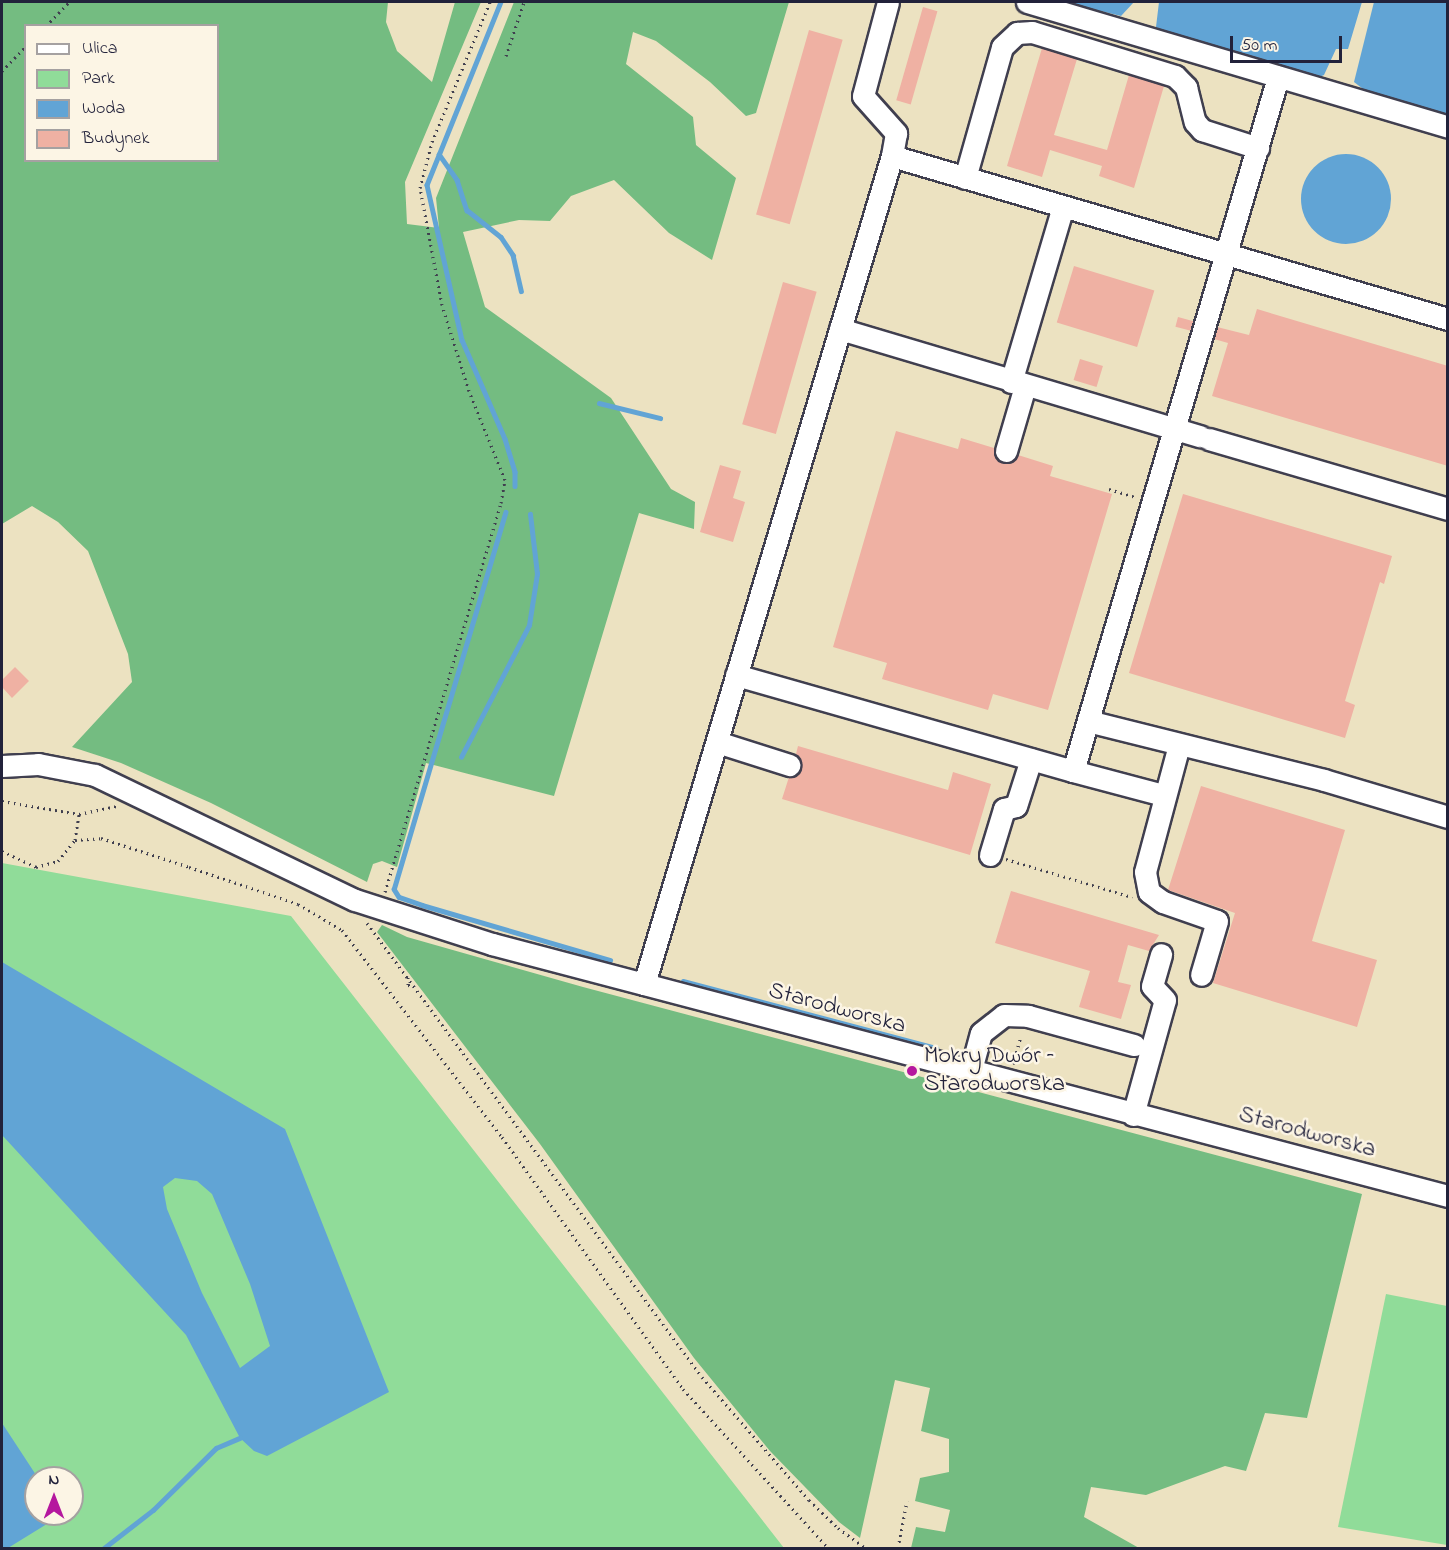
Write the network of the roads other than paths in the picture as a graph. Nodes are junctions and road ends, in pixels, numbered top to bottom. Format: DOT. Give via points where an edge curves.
graph roads {
  1 [pos="888,2"];
  2 [pos="1027,2"];
  3 [pos="1278,77"];
  4 [pos="1448,127"];
  5 [pos="1258,148"];
  6 [pos="892,156"];
  7 [pos="965,178"];
  8 [pos="1063,207"];
  9 [pos="1227,254"];
  10 [pos="1448,319"];
  11 [pos="840,329"];
  12 [pos="1018,384"];
  13 [pos="1175,428"];
  14 [pos="1006,450"];
  15 [pos="1448,509"];
  16 [pos="736,675"];
  17 [pos="1088,721"];
  18 [pos="717,742"];
  19 [pos="1179,746"];
  20 [pos="1031,759"];
  21 [pos="5,761"];
  22 [pos="789,765"];
  23 [pos="1073,771"];
  24 [pos="1163,795"];
  25 [pos="1448,817"];
  26 [pos="990,855"];
  27 [pos="1161,954"];
  28 [pos="1201,975"];
  29 [pos="644,984"];
  30 [pos="1134,1046"];
  31 [pos="971,1070"];
  32 [pos="1133,1115"];
  33 [pos="1448,1196"];
  1 -- 6 [label="street" via="862,96 897,133"];
  2 -- 3 [label="street"];
  3 -- 4 [label="street"];
  3 -- 5 [label="street"];
  5 -- 7 [label="street" via="1202,130 1195,122 1186,87 1175,76 1032,32 1017,33 1002,47"];
  5 -- 9 [label="street"];
  6 -- 7 [label="street"];
  6 -- 11 [label="street"];
  7 -- 8 [label="street"];
  8 -- 9 [label="street"];
  8 -- 12 [label="street"];
  9 -- 10 [label="street"];
  9 -- 13 [label="street"];
  11 -- 12 [label="street"];
  11 -- 16 [label="street"];
  12 -- 13 [label="street"];
  12 -- 14 [label="street"];
  13 -- 15 [label="street"];
  13 -- 17 [label="street"];
  16 -- 18 [label="street"];
  16 -- 20 [label="street"];
  17 -- 19 [label="street"];
  17 -- 23 [label="street"];
  18 -- 22 [label="street"];
  18 -- 29 [label="street"];
  19 -- 24 [label="street"];
  19 -- 25 [label="street" via="1324,780"];
  20 -- 23 [label="street"];
  20 -- 26 [label="street" via="1016,806 1004,809"];
  21 -- 29 [label="street, Starodworska" via="61,766 95,775 355,900 492,944"];
  23 -- 24 [label="street"];
  24 -- 28 [label="street" via="1145,872 1149,892 1163,902 1217,921"];
  27 -- 32 [label="street" via="1152,986 1165,1000"];
  29 -- 31 [label="street, Starodworska"];
  30 -- 31 [label="street" via="1022,1014 1004,1015 981,1033"];
  31 -- 32 [label="street, Starodworska"];
  32 -- 33 [label="street, Starodworska"];
}
